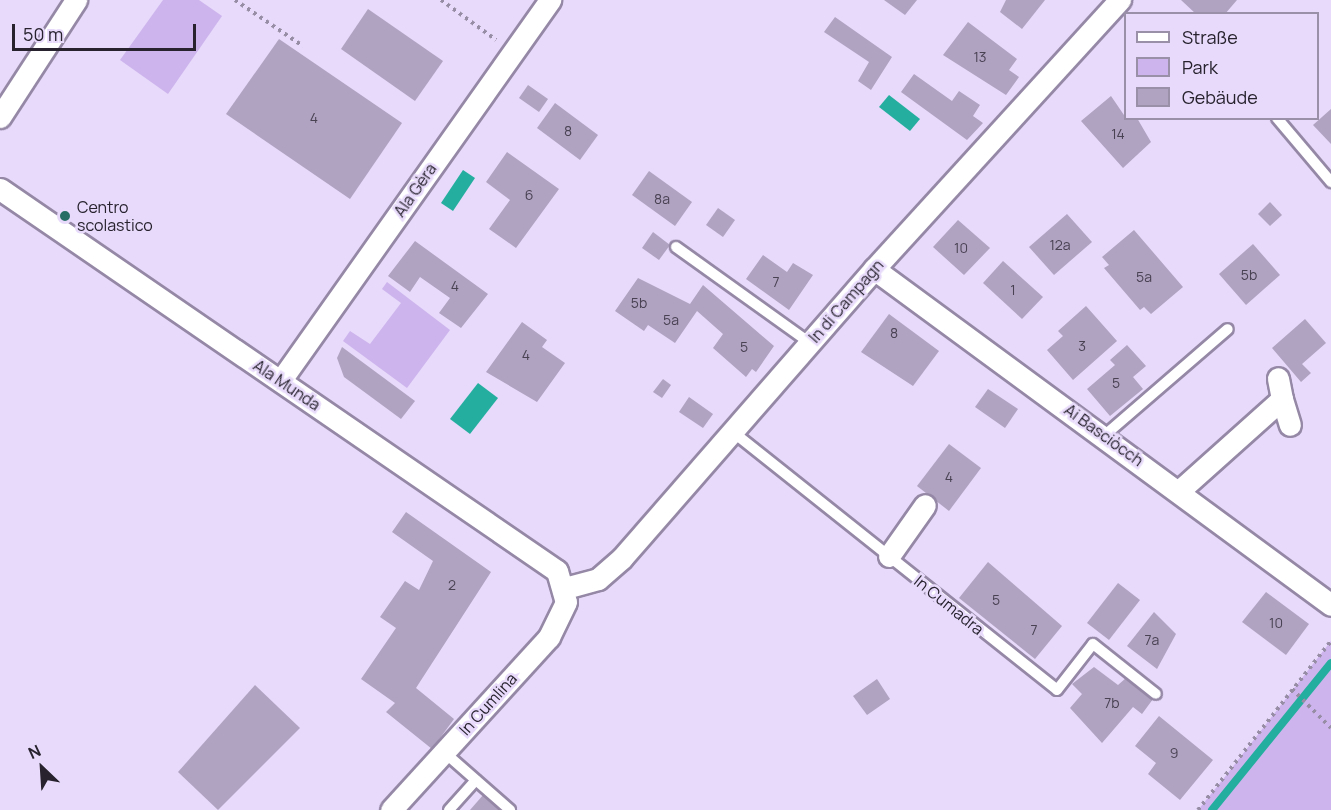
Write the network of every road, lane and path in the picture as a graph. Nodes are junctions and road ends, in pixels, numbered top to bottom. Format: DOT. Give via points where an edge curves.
graph roads {
  1 [pos="76,0"];
  2 [pos="235,0"];
  3 [pos="441,0"];
  4 [pos="550,0"];
  5 [pos="1120,0"];
  6 [pos="303,46"];
  7 [pos="513,52"];
  8 [pos="0,117"];
  9 [pos="1279,120"];
  10 [pos="1331,182"];
  11 [pos="0,189"];
  12 [pos="676,247"];
  13 [pos="874,269"];
  14 [pos="1228,329"];
  15 [pos="810,343"];
  16 [pos="1278,378"];
  17 [pos="281,380"];
  18 [pos="1282,399"];
  19 [pos="1290,425"];
  20 [pos="734,432"];
  21 [pos="1105,435"];
  22 [pos="1179,491"];
  23 [pos="925,505"];
  24 [pos="889,556"];
  25 [pos="565,588"];
  26 [pos="1331,605"];
  27 [pos="1331,641"];
  28 [pos="1294,692"];
  29 [pos="1155,694"];
  30 [pos="1331,728"];
  31 [pos="444,752"];
  32 [pos="476,780"];
  33 [pos="391,810"];
  34 [pos="449,810"];
  35 [pos="510,810"];
  36 [pos="1198,810"];
  1 -- 8 [label="street"];
  2 -- 6 [label="path"];
  3 -- 7 [label="path"];
  4 -- 7 [label="street, Ala Gèra"];
  5 -- 13 [label="street, In di Campagn"];
  7 -- 17 [label="street, Ala Gèra"];
  9 -- 10 [label="lane"];
  11 -- 17 [label="street, Ala Munda"];
  12 -- 15 [label="lane"];
  13 -- 15 [label="street, In di Campagn"];
  13 -- 21 [label="street, Ai Basciòcch"];
  14 -- 21 [label="lane"];
  15 -- 20 [label="street, In di Campagn"];
  16 -- 18 [label="street"];
  17 -- 25 [label="street, Ala Munda" via="545,561"];
  18 -- 19 [label="street"];
  18 -- 22 [label="street"];
  20 -- 24 [label="lane, In Cumadra"];
  20 -- 25 [label="street, In di Campagn" via="606,573"];
  21 -- 22 [label="street, Ai Basciòcch"];
  22 -- 26 [label="street, Ai Basciòcch"];
  23 -- 24 [label="street"];
  24 -- 29 [label="lane, In Cumadra" via="1057,690 1093,644"];
  25 -- 31 [label="street, In Cumlina" via="564,612 549,637"];
  27 -- 28 [label="path"];
  28 -- 30 [label="path"];
  28 -- 36 [label="path"];
  31 -- 32 [label="lane"];
  31 -- 33 [label="street, In Cumlina"];
  32 -- 34 [label="lane"];
  32 -- 35 [label="lane"];
}
